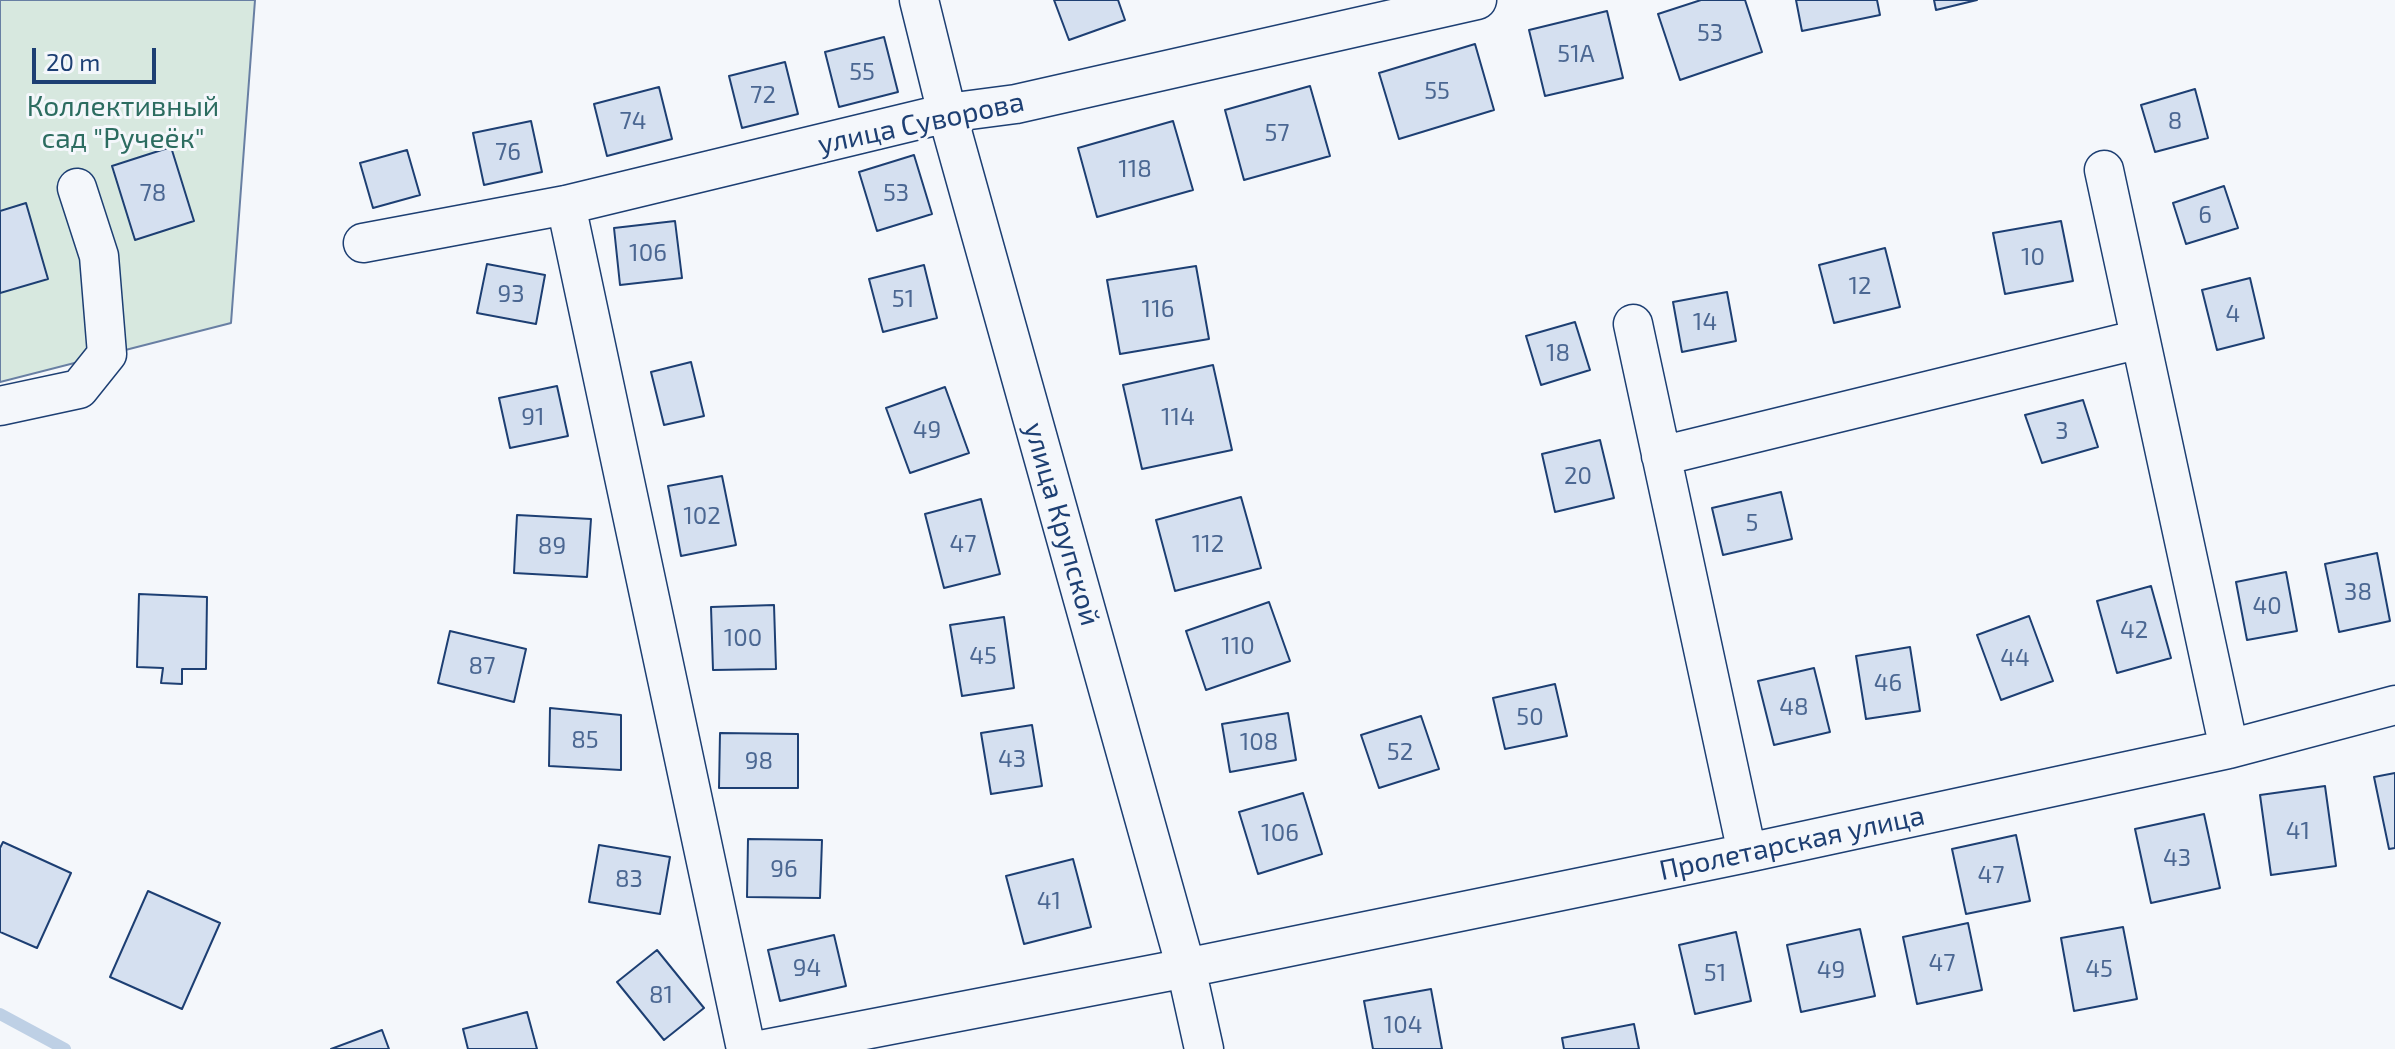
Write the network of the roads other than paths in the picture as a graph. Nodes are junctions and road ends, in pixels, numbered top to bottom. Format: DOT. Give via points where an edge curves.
graph roads {
  1 [pos="919,0"];
  2 [pos="1477,0"];
  3 [pos="947,113"];
  4 [pos="2104,170"];
  5 [pos="77,188"];
  6 [pos="566,205"];
  7 [pos="363,243"];
  8 [pos="1633,324"];
  9 [pos="2140,339"];
  10 [pos="0,406"];
  11 [pos="1661,456"];
  12 [pos="2395,705"];
  13 [pos="2229,749"];
  14 [pos="1747,853"];
  15 [pos="1186,968"];
  16 [pos="746,1049"];
  17 [pos="766,1049"];
  18 [pos="1204,1049"];
  1 -- 3 [label="street, улица Крупской"];
  2 -- 3 [label="street, улица Суворова" via="1016,104"];
  3 -- 6 [label="street, улица Суворова"];
  3 -- 15 [label="street, улица Крупской"];
  4 -- 9 [label="street"];
  5 -- 10 [label="street" via="99,256 107,354 79,389"];
  6 -- 7 [label="street, улица Суворова"];
  6 -- 16 [label="street"];
  8 -- 11 [label="street"];
  9 -- 11 [label="street"];
  9 -- 13 [label="street"];
  11 -- 14 [label="street"];
  12 -- 13 [label="street, Пролетарская улица"];
  13 -- 14 [label="street, Пролетарская улица"];
  14 -- 15 [label="street, Пролетарская улица"];
  15 -- 17 [label="street, Пролетарская улица"];
  15 -- 18 [label="street, улица Крупской"];
}
